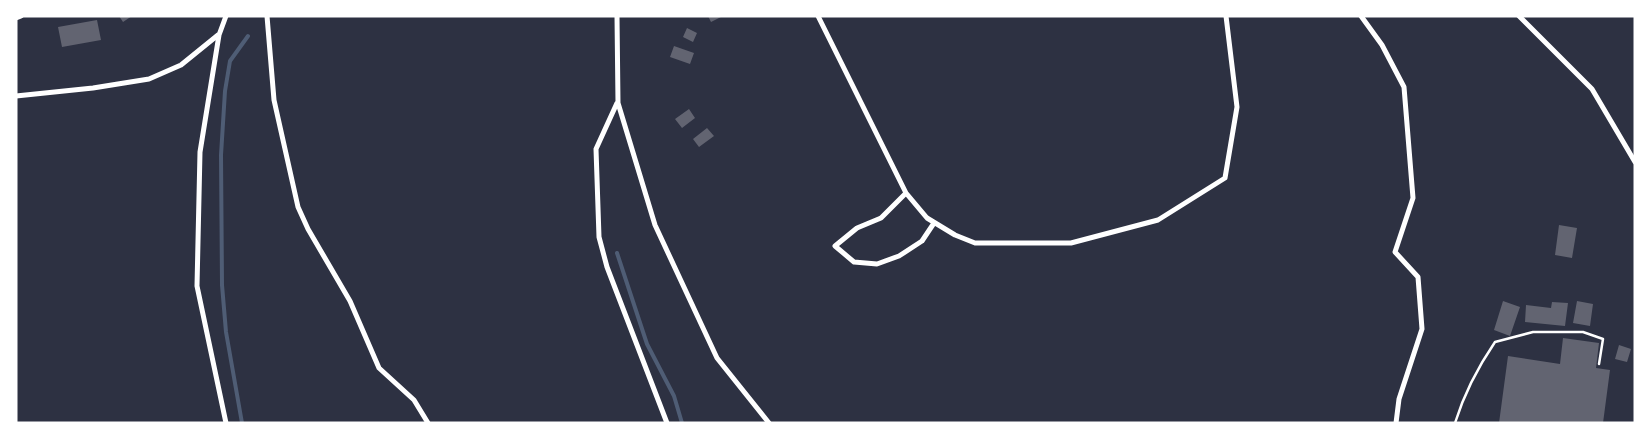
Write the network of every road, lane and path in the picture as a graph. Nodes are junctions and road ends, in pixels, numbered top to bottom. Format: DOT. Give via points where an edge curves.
graph roads {
  1 [pos="21,16"];
  2 [pos="226,16"];
  3 [pos="267,16"];
  4 [pos="617,16"];
  5 [pos="818,16"];
  6 [pos="1226,16"];
  7 [pos="1361,16"];
  8 [pos="1519,16"];
  9 [pos="16,18"];
  10 [pos="218,35"];
  11 [pos="16,96"];
  12 [pos="618,103"];
  13 [pos="1635,162"];
  14 [pos="906,193"];
  15 [pos="934,223"];
  16 [pos="1599,364"];
  17 [pos="226,423"];
  18 [pos="428,423"];
  19 [pos="667,423"];
  20 [pos="769,423"];
  21 [pos="1396,423"];
  22 [pos="1454,423"];
  1 -- 9 [label="street"];
  2 -- 10 [label="street"];
  3 -- 18 [label="street" via="274,100 298,207 350,301 379,368 414,400"];
  4 -- 12 [label="street"];
  5 -- 14 [label="street"];
  6 -- 15 [label="street" via="1237,107 1225,178 1158,220 1071,243 975,243"];
  7 -- 21 [label="street" via="1382,45 1404,87 1413,198 1396,252 1418,277 1422,329 1399,399"];
  8 -- 13 [label="street" via="1592,89"];
  10 -- 11 [label="street" via="180,65 149,79"];
  10 -- 17 [label="street" via="200,152 197,286"];
  12 -- 19 [label="street" via="596,149 599,237 607,267"];
  12 -- 20 [label="street" via="655,225 717,358"];
  14 -- 15 [label="street"];
  14 -- 15 [label="street" via="881,218 857,228 835,246 854,262 877,264 899,256 922,240"];
  16 -- 22 [label="lane" via="1603,339 1583,332 1533,332 1495,342 1480,365"];
}
